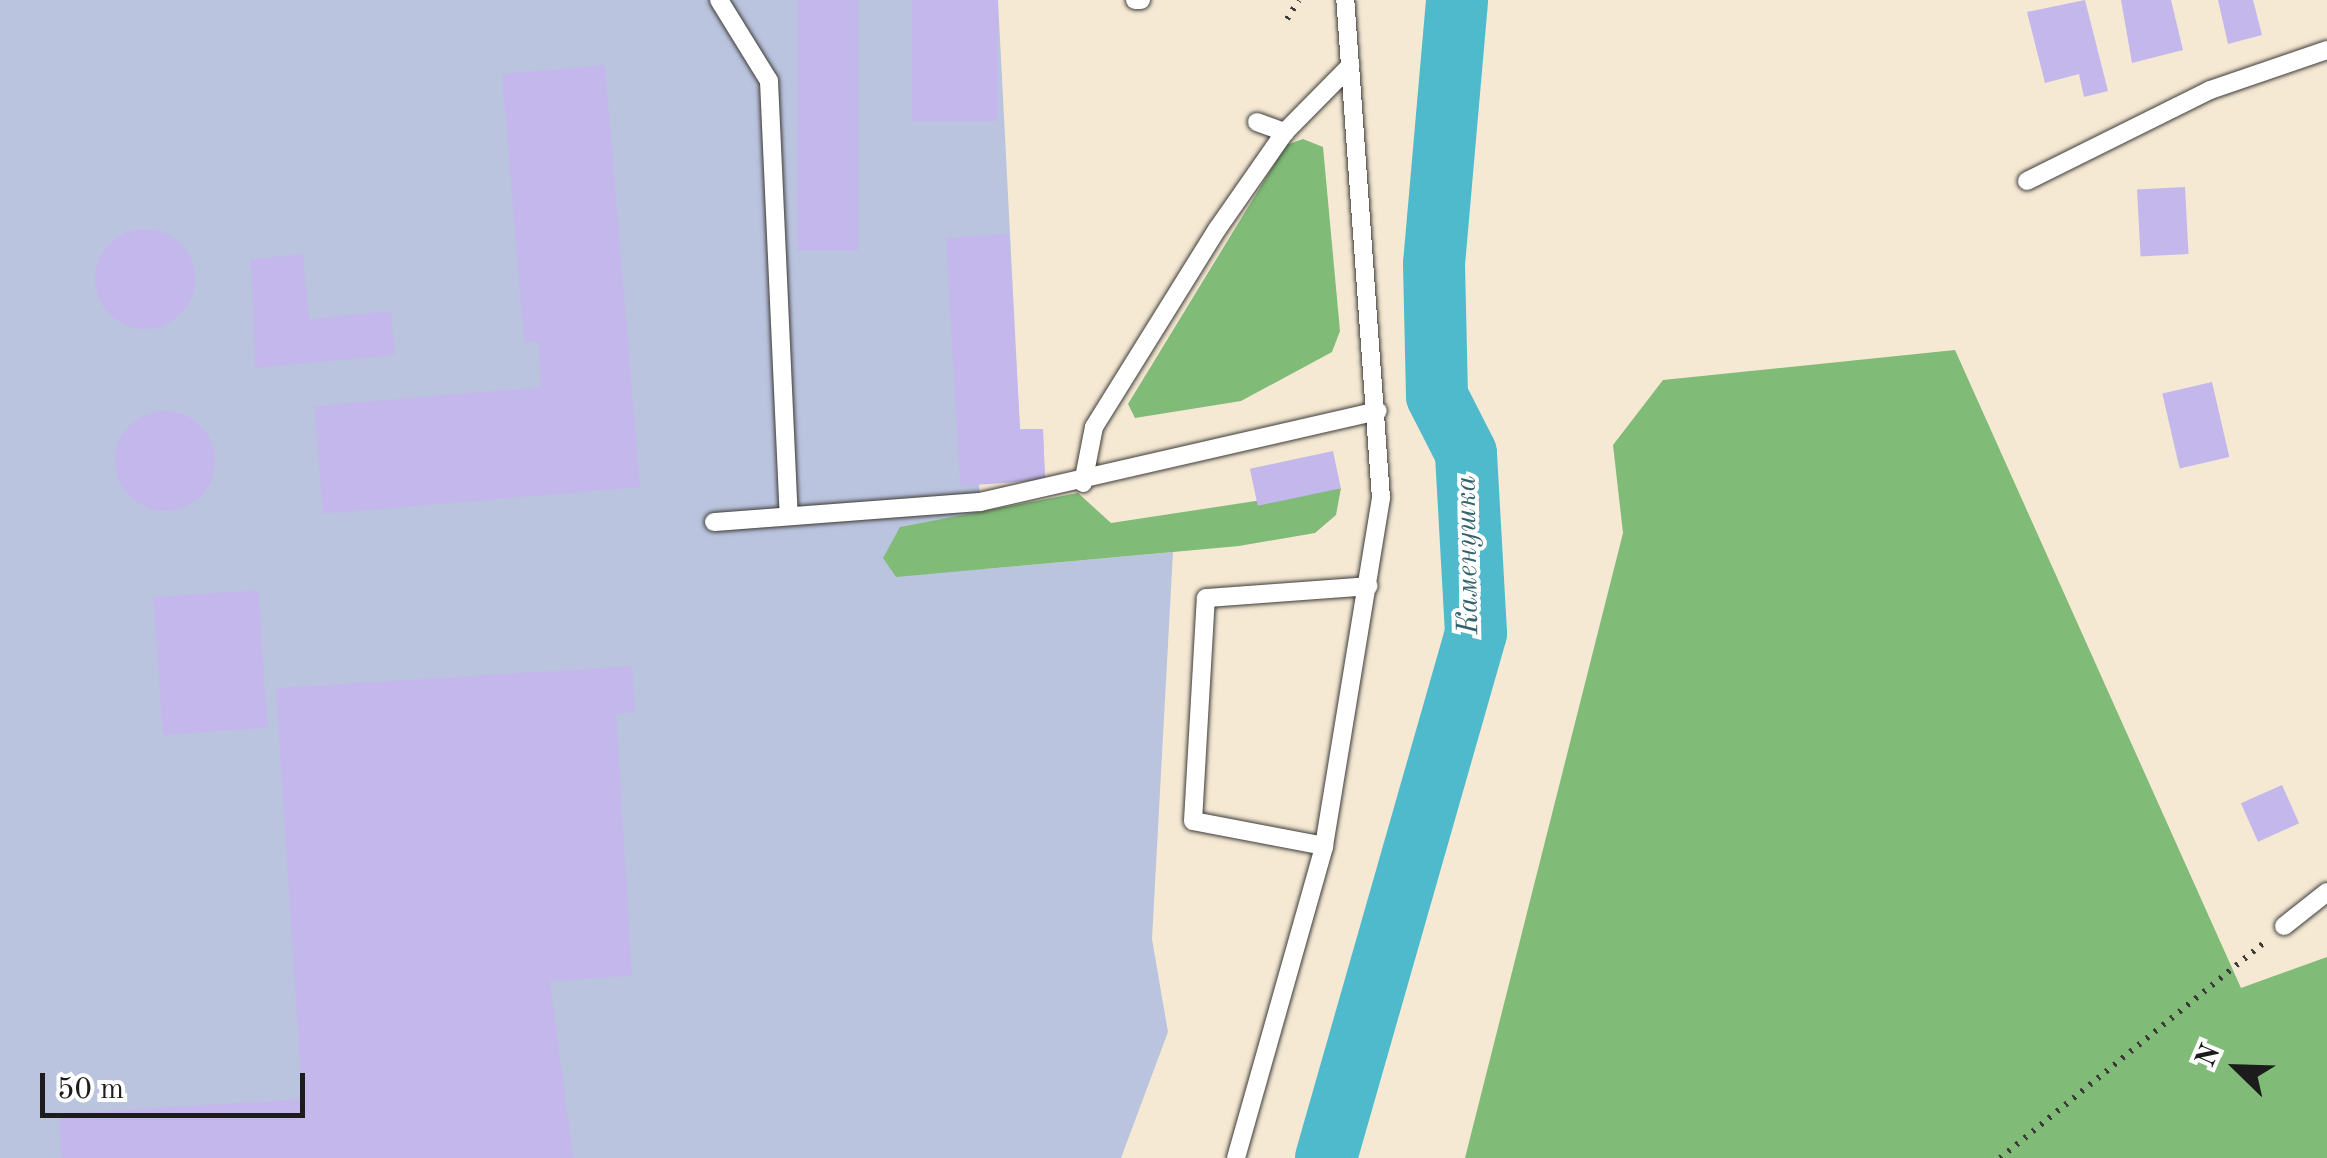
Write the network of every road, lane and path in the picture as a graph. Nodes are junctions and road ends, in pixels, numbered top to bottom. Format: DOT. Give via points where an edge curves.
graph roads {
  1 [pos="719,0"];
  2 [pos="1299,0"];
  3 [pos="1330,0"];
  4 [pos="1345,1"];
  5 [pos="1287,19"];
  6 [pos="2327,50"];
  7 [pos="1350,66"];
  8 [pos="1257,122"];
  9 [pos="1285,132"];
  10 [pos="2028,181"];
  11 [pos="1378,412"];
  12 [pos="1083,483"];
  13 [pos="788,516"];
  14 [pos="714,522"];
  15 [pos="1370,586"];
  16 [pos="1324,846"];
  17 [pos="2327,892"];
  18 [pos="2284,926"];
  19 [pos="1236,1158"];
  20 [pos="2000,1158"];
  1 -- 13 [label="lane" via="769,81"];
  2 -- 5 [label="path"];
  3 -- 4 [label="lane"];
  4 -- 7 [label="lane"];
  6 -- 10 [label="lane" via="2210,90"];
  7 -- 9 [label="lane"];
  7 -- 11 [label="lane"];
  8 -- 9 [label="lane"];
  9 -- 12 [label="lane" via="1094,426"];
  11 -- 12 [label="lane"];
  11 -- 15 [label="lane"];
  12 -- 13 [label="lane" via="980,502"];
  13 -- 14 [label="lane"];
  15 -- 16 [label="lane"];
  15 -- 16 [label="lane" via="1206,598 1193,821"];
  16 -- 19 [label="lane"];
  17 -- 18 [label="lane"];
  18 -- 20 [label="path"];
}
